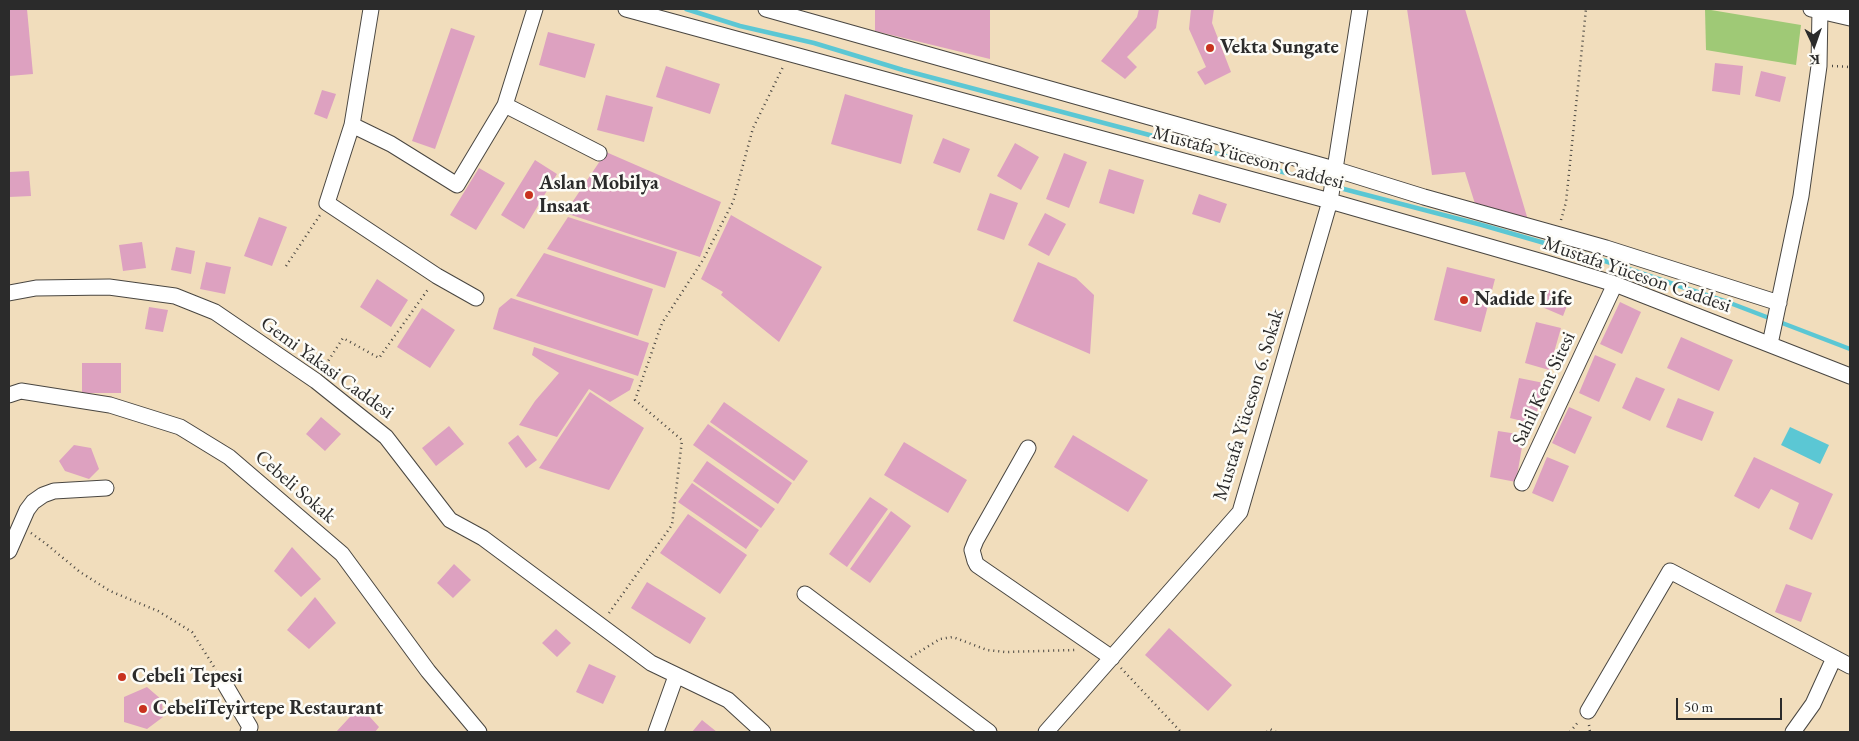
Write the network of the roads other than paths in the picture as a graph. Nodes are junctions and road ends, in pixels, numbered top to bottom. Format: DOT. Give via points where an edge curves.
graph roads {
  1 [pos="371,9"];
  2 [pos="535,9"];
  3 [pos="626,9"];
  4 [pos="766,9"];
  5 [pos="1360,9"];
  6 [pos="1817,9"];
  7 [pos="1850,18"];
  8 [pos="505,105"];
  9 [pos="352,125"];
  10 [pos="599,153"];
  11 [pos="1332,186"];
  12 [pos="1614,284"];
  13 [pos="9,293"];
  14 [pos="476,298"];
  15 [pos="1778,308"];
  16 [pos="1770,344"];
  17 [pos="1850,376"];
  18 [pos="9,395"];
  19 [pos="1028,448"];
  20 [pos="1522,483"];
  21 [pos="106,488"];
  22 [pos="9,551"];
  23 [pos="805,594"];
  24 [pos="1112,658"];
  25 [pos="1834,658"];
  26 [pos="1850,666"];
  27 [pos="676,676"];
  28 [pos="222,681"];
  29 [pos="1588,711"];
  30 [pos="248,732"];
  31 [pos="479,732"];
  32 [pos="656,732"];
  33 [pos="763,732"];
  34 [pos="989,732"];
  35 [pos="1046,732"];
  36 [pos="1793,732"];
  1 -- 9 [label="street"];
  2 -- 8 [label="street"];
  3 -- 11 [label="street, Mustafa Yüceson Caddesi" via="789,54"];
  4 -- 11 [label="street, Mustafa Yüceson Caddesi"];
  5 -- 11 [label="street, Mustafa Yüceson 6. Sokak"];
  6 -- 7 [label="street"];
  6 -- 15 [label="street" via="1819,66 1802,187"];
  8 -- 9 [label="street" via="457,185 391,144"];
  8 -- 10 [label="street"];
  9 -- 14 [label="street" via="327,203"];
  11 -- 12 [label="street, Mustafa Yüceson Caddesi" via="1536,260"];
  11 -- 15 [label="street, Mustafa Yüceson Caddesi" via="1424,197 1683,271"];
  11 -- 24 [label="street, Mustafa Yüceson 6. Sokak" via="1240,512"];
  12 -- 16 [label="street, Mustafa Yüceson Caddesi"];
  12 -- 20 [label="street, Sahil Kent Sitesi"];
  13 -- 27 [label="street, Gemi Yakasi Caddesi" via="36,288 109,287 175,296 214,312 316,381 386,437 450,520 483,538 651,663"];
  15 -- 16 [label="street"];
  16 -- 17 [label="street, Mustafa Yüceson Caddesi"];
  18 -- 31 [label="street, Cebeli Sokak" via="20,391 110,405 180,427 229,457 342,554 428,671"];
  19 -- 24 [label="street" via="973,544 973,555 977,565"];
  21 -- 22 [label="street" via="54,491 43,495 33,502"];
  23 -- 34 [label="street"];
  24 -- 35 [label="street, Mustafa Yüceson 6. Sokak"];
  25 -- 26 [label="street"];
  25 -- 29 [label="street" via="1670,571"];
  25 -- 36 [label="street" via="1813,704"];
  27 -- 32 [label="street"];
  27 -- 33 [label="street, Gemi Yakasi Caddesi" via="728,700"];
  28 -- 30 [label="street" via="250,727"];
}
